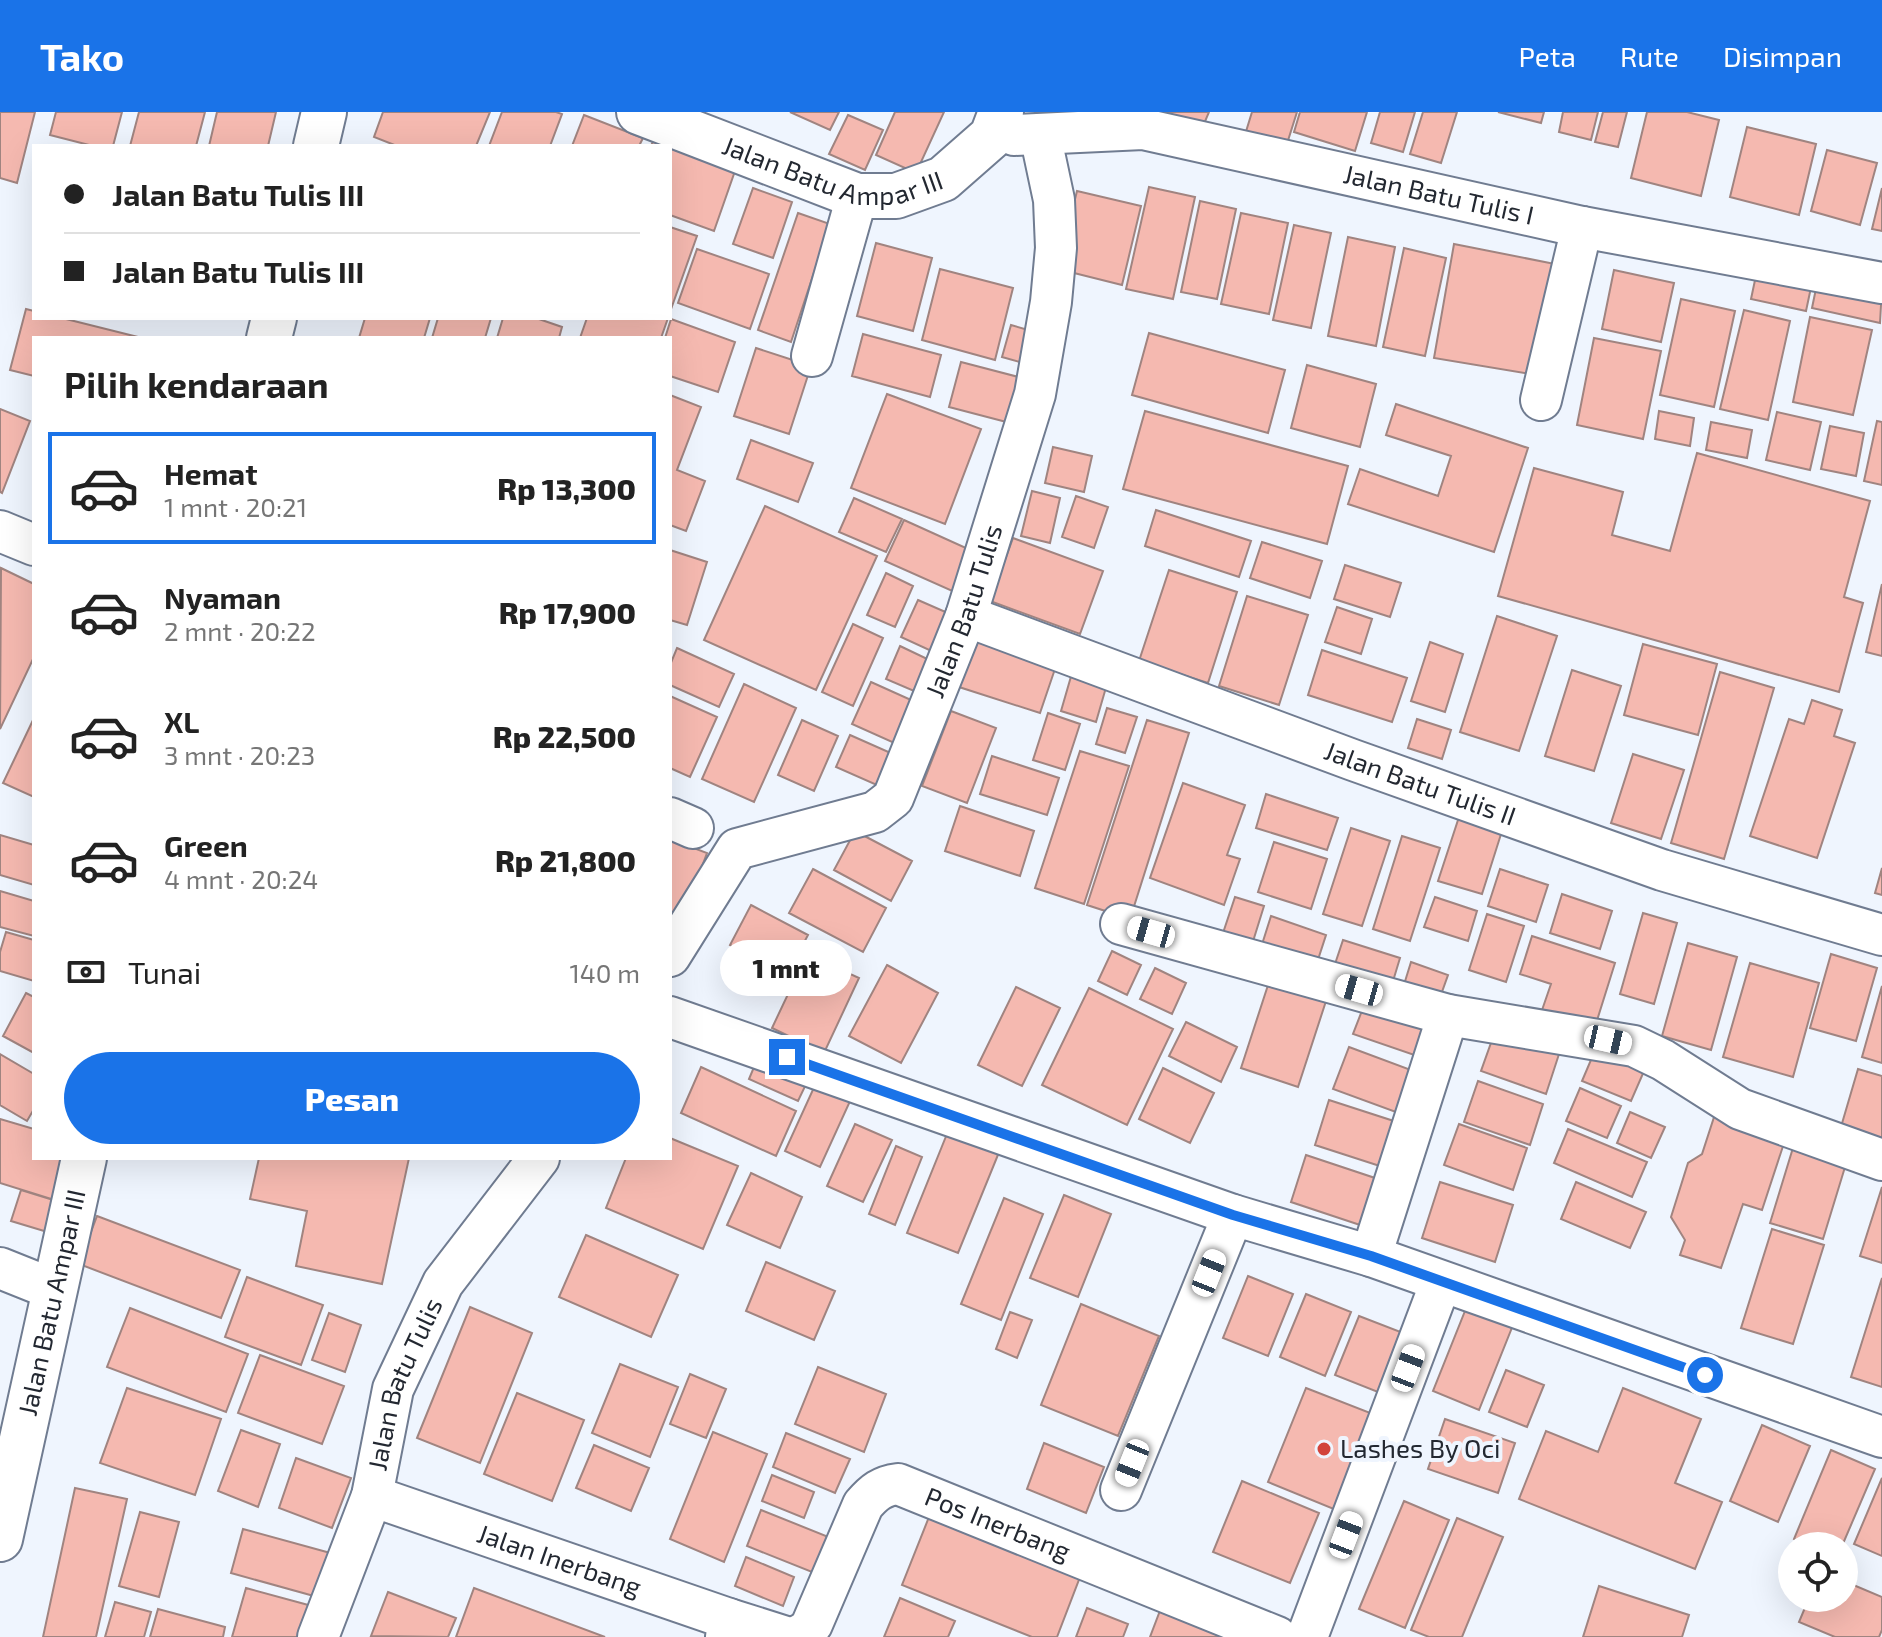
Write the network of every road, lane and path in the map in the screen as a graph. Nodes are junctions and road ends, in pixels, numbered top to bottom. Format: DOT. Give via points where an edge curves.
graph roads {
  1 [pos="324,112"];
  2 [pos="639,112"];
  3 [pos="997,124"];
  4 [pos="1040,134"];
  5 [pos="316,144"];
  6 [pos="857,196"];
  7 [pos="1582,227"];
  8 [pos="1882,283"];
  9 [pos="812,356"];
  10 [pos="1541,400"];
  11 [pos="0,531"];
  12 [pos="32,544"];
  13 [pos="966,616"];
  14 [pos="1121,924"];
  15 [pos="1882,935"];
  16 [pos="672,953"];
  17 [pos="1448,1015"];
  18 [pos="672,1018"];
  19 [pos="84,1160"];
  20 [pos="537,1160"];
  21 [pos="1882,1160"];
  22 [pos="1233,1215"];
  23 [pos="1371,1256"];
  24 [pos="0,1268"];
  25 [pos="1441,1282"];
  26 [pos="55,1290"];
  27 [pos="1882,1437"];
  28 [pos="1121,1490"];
  29 [pos="372,1496"];
  30 [pos="2,1516"];
  31 [pos="728,1628"];
  32 [pos="318,1637"];
  33 [pos="786,1637"];
  34 [pos="796,1637"];
  35 [pos="1277,1637"];
  36 [pos="1307,1637"];
  1 -- 5 [label="street"];
  2 -- 6 [label="street, Jalan Batu Ampar III"];
  3 -- 4 [label="street, Jalan Batu Tulis I"];
  3 -- 6 [label="street, Jalan Batu Ampar III" via="943,179 896,196"];
  4 -- 7 [label="street, Jalan Batu Tulis I" via="1143,129"];
  4 -- 13 [label="street, Jalan Batu Tulis" via="1054,200 1051,302 1035,394"];
  6 -- 9 [label="street"];
  7 -- 8 [label="street, Jalan Batu Tulis I"];
  7 -- 10 [label="street"];
  11 -- 12 [label="street"];
  13 -- 15 [label="street, Jalan Batu Tulis II" via="1662,870"];
  13 -- 16 [label="street, Jalan Batu Tulis" via="893,798 875,812 737,849"];
  14 -- 17 [label="street"];
  17 -- 21 [label="street" via="1634,1046 1740,1109"];
  17 -- 23 [label="street"];
  18 -- 22 [label="street"];
  19 -- 26 [label="street, Jalan Batu Ampar III"];
  20 -- 29 [label="street, Jalan Batu Tulis" via="443,1283 393,1389"];
  22 -- 23 [label="street"];
  22 -- 28 [label="street"];
  23 -- 25 [label="street"];
  24 -- 26 [label="street"];
  25 -- 27 [label="street"];
  25 -- 36 [label="street"];
  26 -- 30 [label="street, Jalan Batu Ampar III"];
  29 -- 31 [label="street, Jalan Inerbang"];
  29 -- 32 [label="street, Jalan Batu Tulis"];
  31 -- 33 [label="street"];
  34 -- 35 [label="street, Pos Inerbang" via="812,1624 863,1505 872,1493 898,1484"];
}
